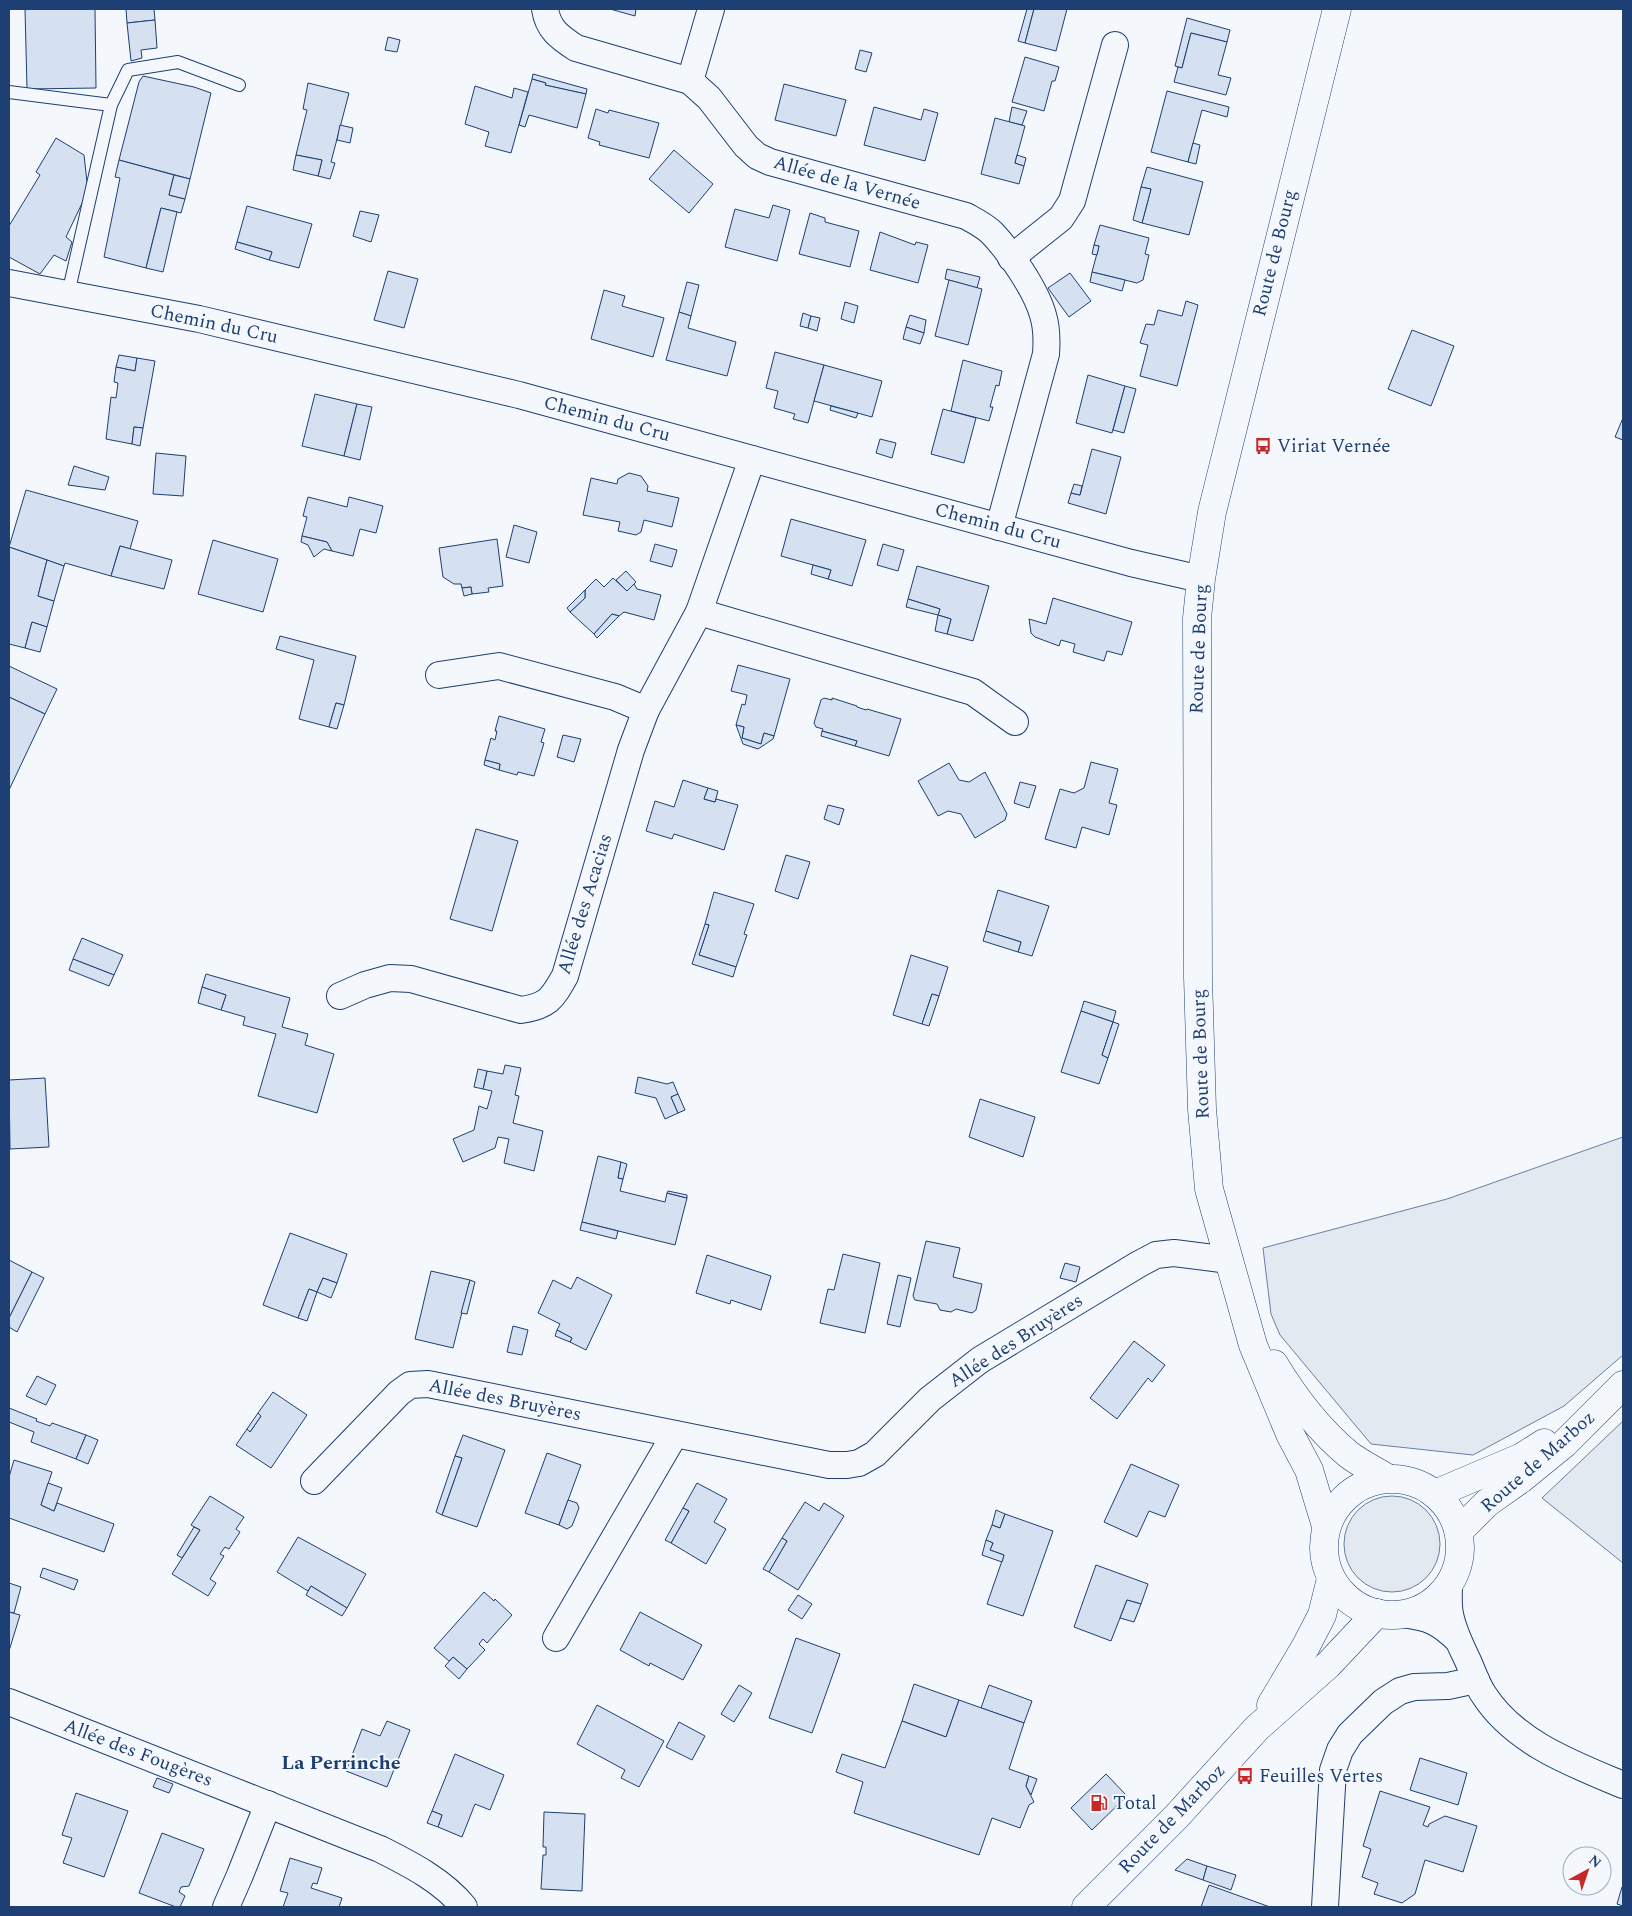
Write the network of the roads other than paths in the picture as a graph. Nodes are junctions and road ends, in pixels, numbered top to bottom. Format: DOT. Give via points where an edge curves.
graph roads {
  1 [pos="544,9"];
  2 [pos="711,9"];
  3 [pos="1336,9"];
  4 [pos="1115,45"];
  5 [pos="690,81"];
  6 [pos="239,85"];
  7 [pos="9,92"];
  8 [pos="111,105"];
  9 [pos="1011,258"];
  10 [pos="9,284"];
  11 [pos="68,294"];
  12 [pos="752,459"];
  13 [pos="999,527"];
  14 [pos="1201,579"];
  15 [pos="699,612"];
  16 [pos="439,674"];
  17 [pos="646,710"];
  18 [pos="1015,722"];
  19 [pos="340,996"];
  20 [pos="1229,1260"];
  21 [pos="1240,1301"];
  22 [pos="1620,1389"];
  23 [pos="675,1434"];
  24 [pos="1388,1478"];
  25 [pos="314,1481"];
  26 [pos="1435,1494"];
  27 [pos="1326,1526"];
  28 [pos="1458,1531"];
  29 [pos="1331,1578"];
  30 [pos="1449,1584"];
  31 [pos="1390,1614"];
  32 [pos="556,1638"];
  33 [pos="1458,1640"];
  34 [pos="1476,1680"];
  35 [pos="9,1702"];
  36 [pos="1257,1728"];
  37 [pos="1623,1785"];
  38 [pos="268,1804"];
  39 [pos="226,1907"];
  40 [pos="464,1907"];
  41 [pos="1086,1907"];
  42 [pos="1325,1907"];
  1 -- 5 [label="street, Allée de la Vernée" via="547,21 559,37 576,48"];
  2 -- 5 [label="street"];
  3 -- 14 [label="street, Route de Bourg" via="1212,512"];
  4 -- 9 [label="street" via="1072,201 1061,218"];
  5 -- 9 [label="street, Allée de la Vernée" via="709,98 746,146 758,156 966,216 991,232"];
  6 -- 8 [label="lane" via="178,62 128,70"];
  7 -- 8 [label="lane"];
  8 -- 11 [label="lane"];
  9 -- 13 [label="street, Allée de la Vernée" via="1035,296 1048,338"];
  10 -- 11 [label="street, Chemin du Cru"];
  11 -- 12 [label="street, Chemin du Cru" via="199,319 509,393"];
  12 -- 13 [label="street, Chemin du Cru"];
  12 -- 15 [label="street, Allée des Acacias"];
  13 -- 14 [label="street, Chemin du Cru"];
  14 -- 20 [label="street, Route de Bourg" via="1197,618 1196,767 1202,1109 1209,1189"];
  15 -- 17 [label="street, Allée des Acacias"];
  15 -- 18 [label="street" via="973,692"];
  16 -- 17 [label="street" via="499,666 615,697"];
  17 -- 19 [label="street, Allée des Acacias" via="631,750 565,976 554,996 539,1007 521,1010 412,979 390,978"];
  20 -- 21 [label="street, Route de Bourg"];
  20 -- 23 [label="street, Allée des Bruyères" via="1174,1253 1156,1255 1139,1264 980,1360 930,1399 875,1454 859,1463 828,1465"];
  21 -- 24 [label="street, Route de Bourg" via="1286,1384 1313,1419 1348,1454"];
  21 -- 27 [label="street, Route de Bourg" via="1253,1345 1290,1434 1309,1470"];
  22 -- 26 [label="street, Route de Marboz" via="1522,1457"];
  22 -- 28 [label="street, Route de Marboz" via="1564,1444"];
  23 -- 25 [label="street, Allée des Bruyères" via="428,1384 410,1385 387,1404"];
  23 -- 32 [label="street"];
  24 -- 26 [label="street" via="1421,1484"];
  24 -- 27 [label="street" via="1367,1482 1349,1492 1335,1507"];
  26 -- 28 [label="street" via="1450,1511"];
  27 -- 29 [label="street" via="1323,1544"];
  28 -- 30 [label="street" via="1460,1550 1457,1568"];
  29 -- 31 [label="street" via="1358,1607"];
  29 -- 36 [label="street, Route de Marboz" via="1322,1615"];
  30 -- 31 [label="street" via="1436,1599 1420,1609"];
  30 -- 33 [label="street" via="1450,1614"];
  31 -- 33 [label="street" via="1425,1618 1442,1625"];
  31 -- 36 [label="street, Route de Marboz"];
  33 -- 34 [label="street"];
  34 -- 37 [label="street" via="1488,1701 1515,1730 1569,1762"];
  34 -- 42 [label="street" via="1448,1686 1414,1686 1400,1691 1383,1702 1350,1734 1333,1770"];
  35 -- 38 [label="street, Allée des Fougères"];
  36 -- 41 [label="street, Route de Marboz" via="1177,1816"];
  38 -- 39 [label="street"];
  38 -- 40 [label="street, Allée des Fougères" via="408,1863"];
}
